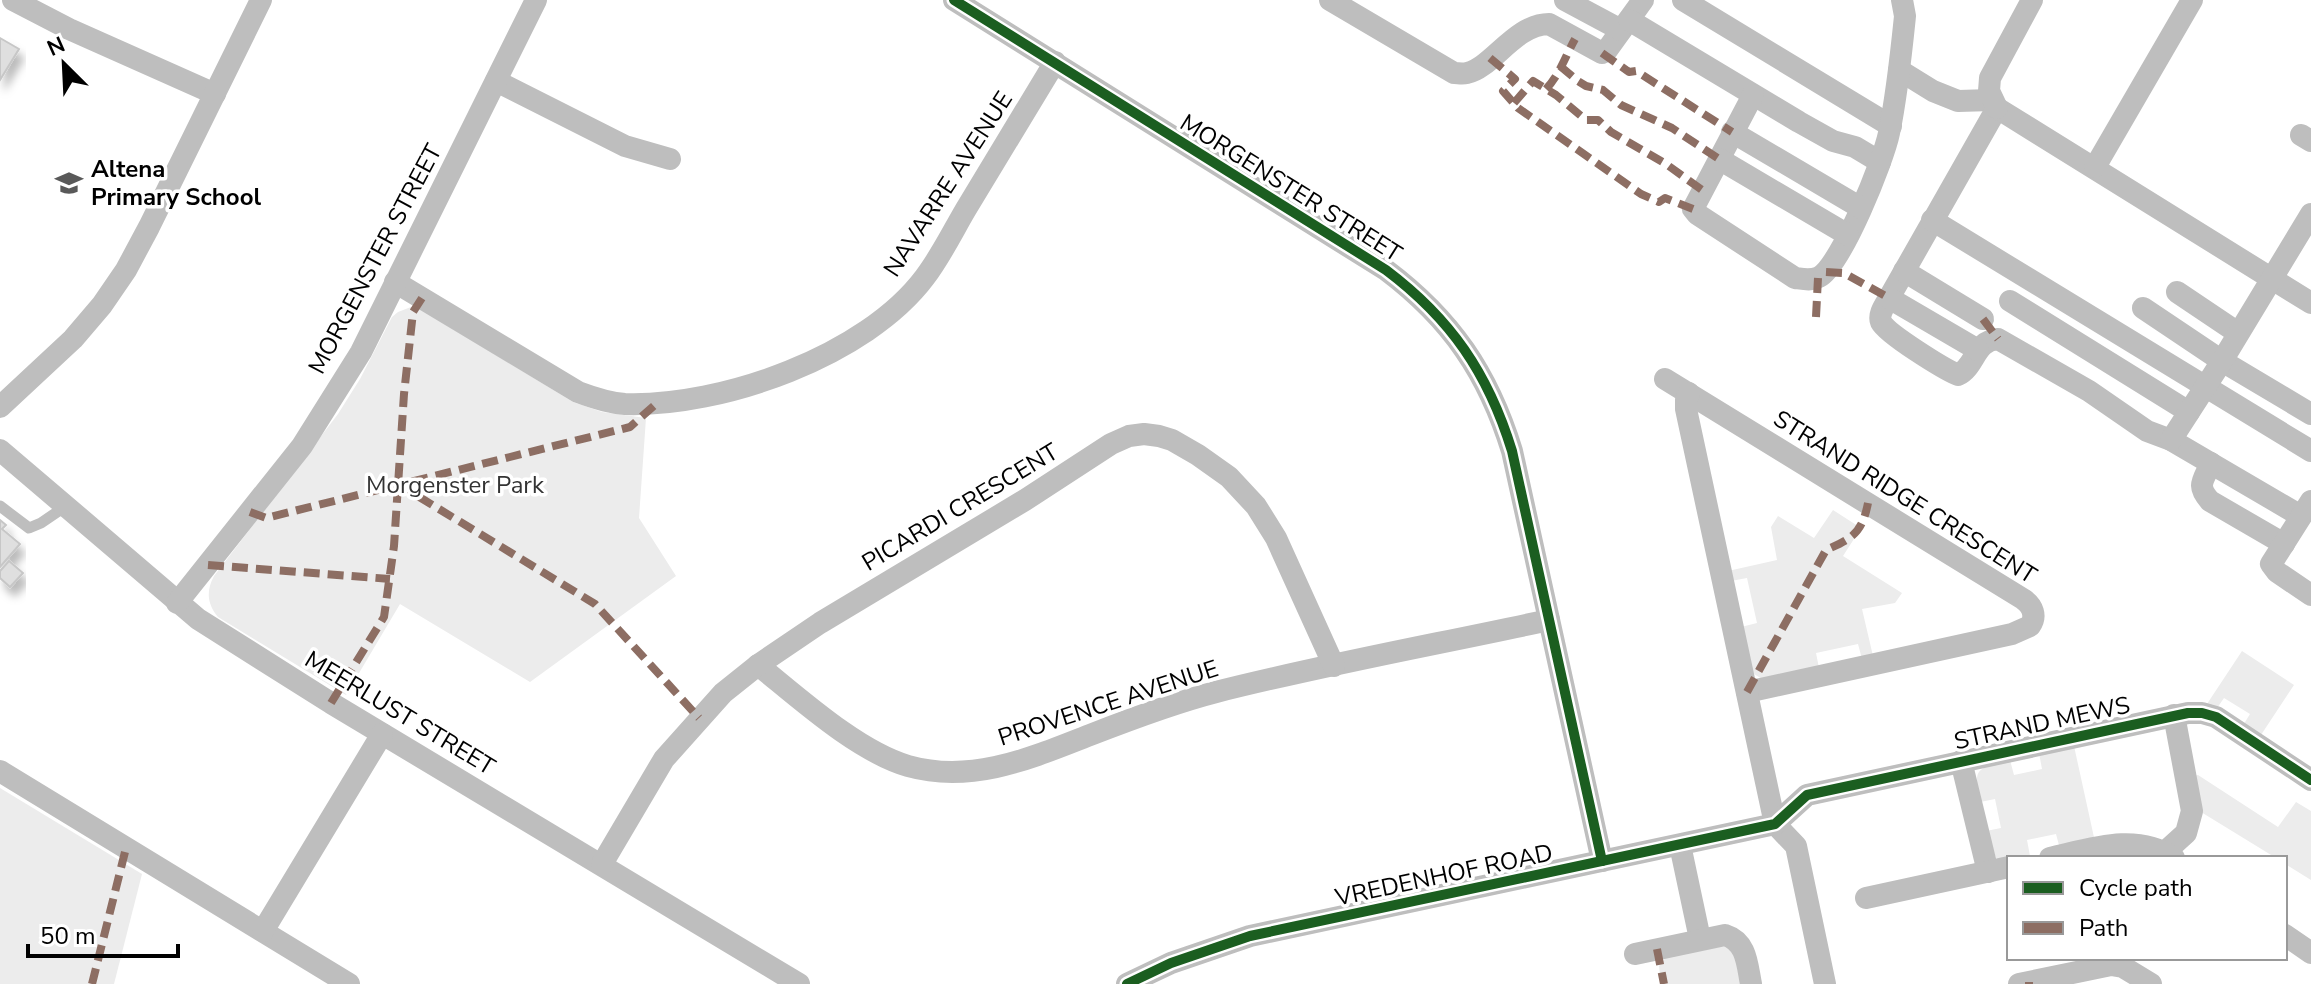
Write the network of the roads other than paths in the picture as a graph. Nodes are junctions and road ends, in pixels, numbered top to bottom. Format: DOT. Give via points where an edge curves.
graph roads {
  1 [pos="13,0"];
  2 [pos="261,0"];
  3 [pos="536,0"];
  4 [pos="954,0"];
  5 [pos="1330,0"];
  6 [pos="1565,0"];
  7 [pos="1643,0"];
  8 [pos="1683,0"];
  9 [pos="1902,0"];
  10 [pos="2032,0"];
  11 [pos="2192,0"];
  12 [pos="1625,25"];
  13 [pos="1055,62"];
  14 [pos="1899,70"];
  15 [pos="496,81"];
  16 [pos="215,94"];
  17 [pos="1753,95"];
  18 [pos="1994,104"];
  19 [pos="1891,126"];
  20 [pos="1732,132"];
  21 [pos="670,159"];
  22 [pos="1719,159"];
  23 [pos="1880,162"];
  24 [pos="2095,167"];
  25 [pos="1861,208"];
  26 [pos="2311,214"];
  27 [pos="1932,220"];
  28 [pos="1848,235"];
  29 [pos="1904,271"];
  30 [pos="2272,279"];
  31 [pos="395,282"];
  32 [pos="2177,292"];
  33 [pos="1889,298"];
  34 [pos="2010,301"];
  35 [pos="2311,303"];
  36 [pos="2143,308"];
  37 [pos="1983,319"];
  38 [pos="2238,333"];
  39 [pos="1978,350"];
  40 [pos="2222,361"];
  41 [pos="1665,379"];
  42 [pos="2206,386"];
  43 [pos="1689,393"];
  44 [pos="0,407"];
  45 [pos="2189,412"];
  46 [pos="2311,414"];
  47 [pos="2171,440"];
  48 [pos="0,450"];
  49 [pos="2311,451"];
  50 [pos="2211,463"];
  51 [pos="0,506"];
  52 [pos="66,506"];
  53 [pos="2306,508"];
  54 [pos="2284,544"];
  55 [pos="2311,595"];
  56 [pos="177,603"];
  57 [pos="1549,620"];
  58 [pos="758,665"];
  59 [pos="1334,666"];
  60 [pos="1747,692"];
  61 [pos="2174,715"];
  62 [pos="382,734"];
  63 [pos="1961,761"];
  64 [pos="0,771"];
  65 [pos="2311,780"];
  66 [pos="1775,824"];
  67 [pos="1680,845"];
  68 [pos="2169,855"];
  69 [pos="2059,856"];
  70 [pos="1602,861"];
  71 [pos="602,864"];
  72 [pos="1998,869"];
  73 [pos="1866,898"];
  74 [pos="263,931"];
  75 [pos="2287,936"];
  76 [pos="1700,939"];
  77 [pos="2311,953"];
  78 [pos="1635,954"];
  79 [pos="766,976"];
  80 [pos="349,984"];
  81 [pos="799,984"];
  82 [pos="1127,984"];
  83 [pos="1751,984"];
  84 [pos="1825,984"];
  85 [pos="2019,984"];
  86 [pos="2151,984"];
  1 -- 16 [label="street"];
  2 -- 16 [label="street"];
  3 -- 15 [label="street, MORGENSTER STREET"];
  4 -- 13 [label="street, MORGENSTER STREET"];
  5 -- 12 [label="street" via="1454,73 1468,73 1541,24 1602,53"];
  6 -- 12 [label="street"];
  7 -- 12 [label="street"];
  8 -- 19 [label="street"];
  9 -- 14 [label="street"];
  10 -- 18 [label="street" via="1990,78"];
  11 -- 24 [label="street"];
  12 -- 17 [label="street"];
  13 -- 31 [label="street, NAVARRE AVENUE" via="925,277 894,312 852,340 749,387 657,403 602,400 578,392"];
  13 -- 57 [label="street, MORGENSTER STREET" via="1386,270 1446,324 1480,371 1504,424"];
  14 -- 18 [label="street" via="1958,101"];
  14 -- 19 [label="street"];
  15 -- 21 [label="street" via="625,146"];
  15 -- 31 [label="street, MORGENSTER STREET"];
  16 -- 44 [label="street" via="108,297 73,339"];
  17 -- 20 [label="street"];
  17 -- 23 [label="street"];
  18 -- 24 [label="street"];
  18 -- 27 [label="street"];
  19 -- 23 [label="street"];
  20 -- 22 [label="street"];
  20 -- 25 [label="street"];
  22 -- 28 [label="street"];
  22 -- 28 [label="street" via="1694,211 1795,278 1818,278 1826,272"];
  23 -- 25 [label="street"];
  24 -- 30 [label="street"];
  25 -- 28 [label="street"];
  26 -- 30 [label="street"];
  27 -- 29 [label="street"];
  27 -- 42 [label="street"];
  29 -- 33 [label="street"];
  29 -- 37 [label="street"];
  30 -- 35 [label="street"];
  30 -- 38 [label="street"];
  31 -- 56 [label="street, MORGENSTER STREET" via="361,352 302,446"];
  32 -- 38 [label="street"];
  33 -- 39 [label="street"];
  33 -- 39 [label="street" via="1881,322 1950,372 1962,374"];
  34 -- 45 [label="street"];
  36 -- 40 [label="street"];
  38 -- 40 [label="street"];
  39 -- 47 [label="street" via="1998,339 2147,431"];
  40 -- 42 [label="street"];
  40 -- 46 [label="street"];
  41 -- 43 [label="street, STRAND RIDGE CRESCENT"];
  42 -- 45 [label="street"];
  42 -- 49 [label="street"];
  43 -- 60 [label="street" via="1686,409"];
  43 -- 60 [label="street, STRAND RIDGE CRESCENT" via="2023,599 2034,614 2030,626 2012,634"];
  45 -- 47 [label="street"];
  47 -- 50 [label="street"];
  48 -- 52 [label="street, MEERLUST STREET"];
  50 -- 53 [label="street"];
  50 -- 54 [label="street" via="2201,485 2210,501"];
  51 -- 52 [label="lane" via="29,528"];
  52 -- 56 [label="street, MEERLUST STREET"];
  53 -- 54 [label="street"];
  54 -- 55 [label="street" via="2271,565"];
  56 -- 62 [label="street, MEERLUST STREET"];
  57 -- 59 [label="street, PROVENCE AVENUE"];
  57 -- 70 [label="street, MORGENSTER STREET"];
  58 -- 59 [label="street, PROVENCE AVENUE" via="879,754 909,766 954,773 1021,761 1148,713"];
  58 -- 59 [label="street, PICARDI CRESCENT" via="1111,444 1144,434 1172,440 1198,455 1256,506"];
  58 -- 71 [label="street, PICARDI CRESCENT" via="723,693 664,759"];
  60 -- 66 [label="street"];
  61 -- 63 [label="street, STRAND MEWS"];
  61 -- 65 [label="street, STRAND MEWS" via="2216,717"];
  61 -- 68 [label="street" via="2192,811 2186,833"];
  62 -- 71 [label="street, MEERLUST STREET"];
  62 -- 74 [label="street"];
  63 -- 66 [label="street, STRAND MEWS" via="1807,795"];
  63 -- 72 [label="street"];
  64 -- 74 [label="street"];
  66 -- 67 [label="street, VREDENHOF ROAD"];
  66 -- 84 [label="street" via="1796,846"];
  67 -- 70 [label="street, VREDENHOF ROAD"];
  67 -- 76 [label="street"];
  68 -- 69 [label="street" via="2130,844"];
  70 -- 82 [label="street, VREDENHOF ROAD" via="1250,936"];
  71 -- 79 [label="street, MEERLUST STREET"];
  72 -- 73 [label="street"];
  74 -- 80 [label="street"];
  75 -- 77 [label="street"];
  76 -- 78 [label="street"];
  76 -- 83 [label="street" via="1719,934 1736,939 1744,950"];
  79 -- 81 [label="street, MEERLUST STREET"];
  85 -- 86 [label="street" via="2111,965"];
}
